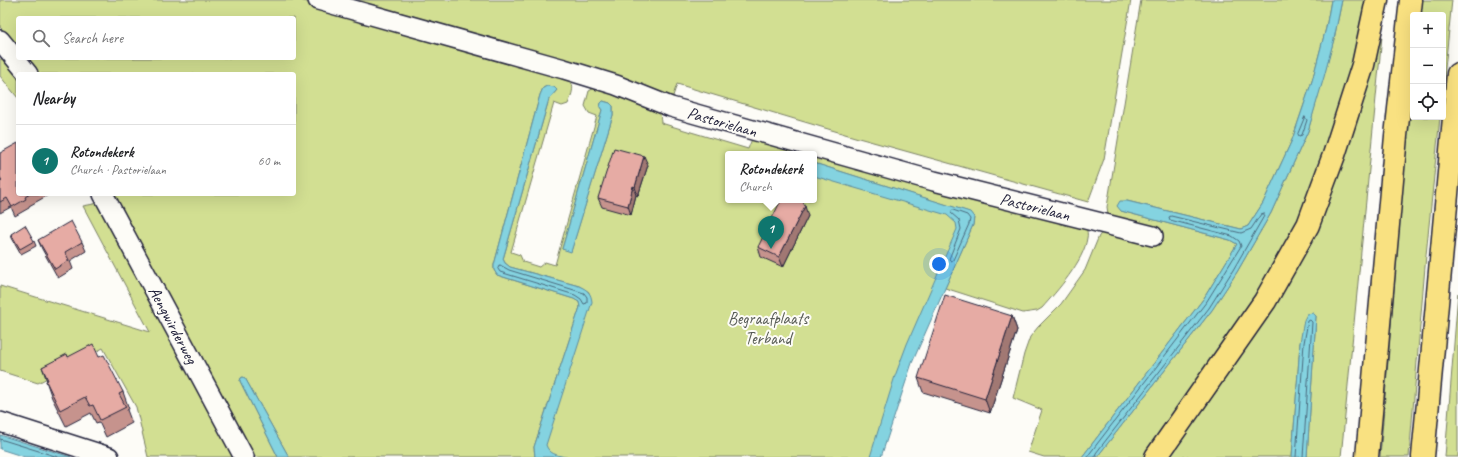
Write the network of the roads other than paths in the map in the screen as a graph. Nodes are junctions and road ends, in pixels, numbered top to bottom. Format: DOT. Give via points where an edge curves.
graph roads {
  1 [pos="318,0"];
  2 [pos="1377,0"];
  3 [pos="1411,0"];
  4 [pos="0,40"];
  5 [pos="16,59"];
  6 [pos="16,60"];
  7 [pos="26,72"];
  8 [pos="1458,74"];
  9 [pos="104,196"];
  10 [pos="1153,236"];
  11 [pos="0,422"];
  12 [pos="108,457"];
  13 [pos="244,457"];
  14 [pos="1156,457"];
  15 [pos="1368,457"];
  16 [pos="1423,457"];
  1 -- 10 [label="street, Pastorielaan" via="564,69 616,85 666,106 934,181"];
  2 -- 14 [label="highway" via="1363,65 1308,225 1265,301"];
  3 -- 15 [label="highway" via="1396,136"];
  4 -- 5 [label="street"];
  6 -- 7 [label="street"];
  8 -- 16 [label="highway"];
  9 -- 13 [label="street, Aengwirderweg"];
  11 -- 12 [label="street"];
}
